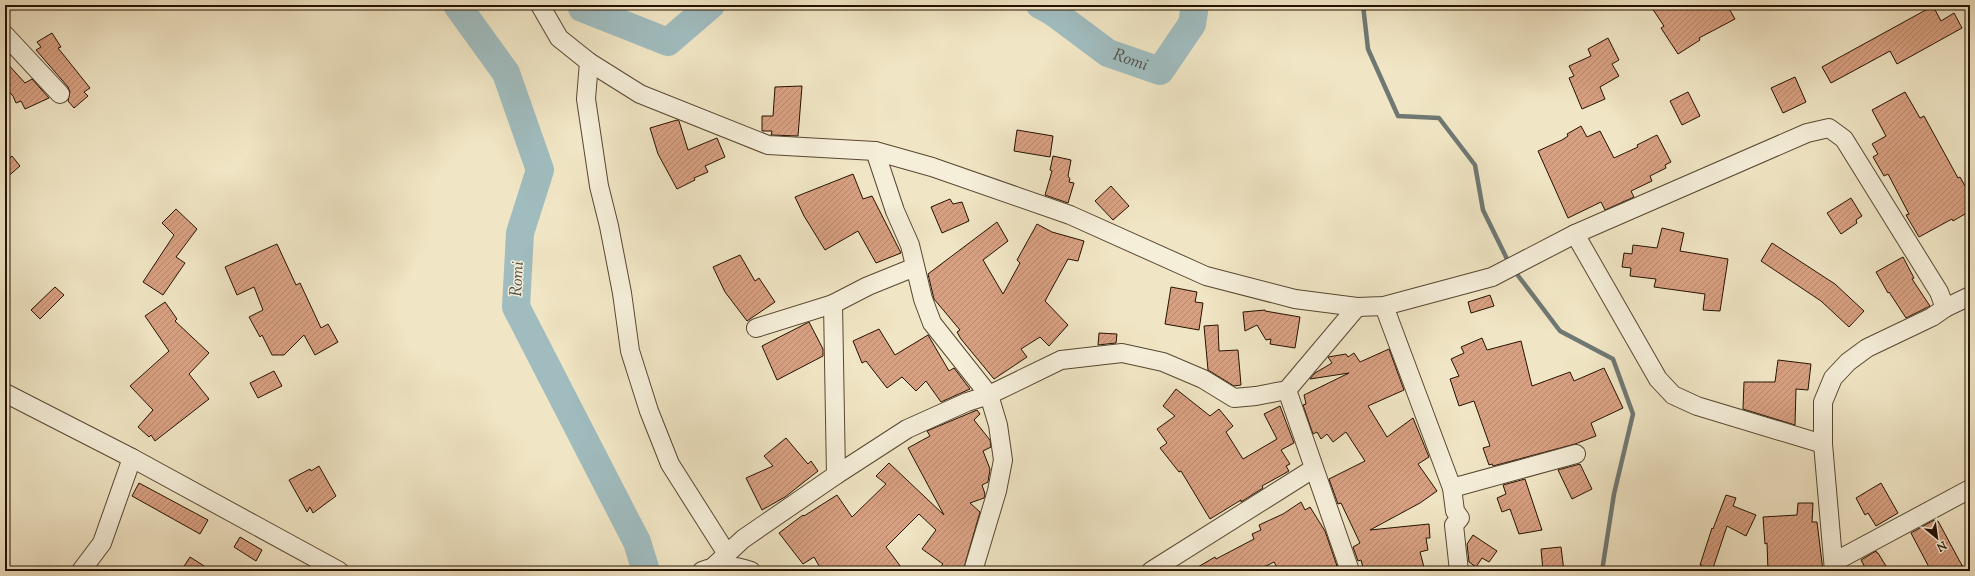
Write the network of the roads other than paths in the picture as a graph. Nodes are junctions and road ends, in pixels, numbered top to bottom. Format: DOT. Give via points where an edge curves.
graph roads {
  1 [pos="540,5"];
  2 [pos="5,35"];
  3 [pos="589,62"];
  4 [pos="60,94"];
  5 [pos="875,151"];
  6 [pos="1575,234"];
  7 [pos="915,267"];
  8 [pos="1970,296"];
  9 [pos="833,304"];
  10 [pos="1384,306"];
  11 [pos="1356,307"];
  12 [pos="1946,308"];
  13 [pos="756,328"];
  14 [pos="1287,390"];
  15 [pos="5,392"];
  16 [pos="989,395"];
  17 [pos="1823,444"];
  18 [pos="1576,454"];
  19 [pos="132,458"];
  20 [pos="1313,469"];
  21 [pos="836,475"];
  22 [pos="1452,488"];
  23 [pos="1970,489"];
  24 [pos="714,564"];
  25 [pos="1834,567"];
  26 [pos="81,571"];
  27 [pos="338,571"];
  28 [pos="751,571"];
  29 [pos="973,571"];
  30 [pos="1150,571"];
  31 [pos="1350,571"];
  32 [pos="1459,571"];
  1 -- 3 [label="street" via="559,38"];
  2 -- 4 [label="street"];
  3 -- 5 [label="street" via="640,94 768,145"];
  3 -- 24 [label="street" via="586,99 630,350 649,411"];
  5 -- 7 [label="street" via="910,245"];
  5 -- 11 [label="street" via="932,167 1070,215 1206,276 1295,299"];
  6 -- 10 [label="street" via="1492,277"];
  6 -- 12 [label="street" via="1807,134 1829,128 1844,139 1939,292"];
  6 -- 17 [label="street" via="1658,379 1673,395 1697,406"];
  7 -- 9 [label="street" via="868,286"];
  7 -- 16 [label="street" via="932,322"];
  8 -- 12 [label="street"];
  9 -- 13 [label="street"];
  9 -- 21 [label="street"];
  10 -- 11 [label="street"];
  10 -- 22 [label="street"];
  11 -- 14 [label="street"];
  12 -- 17 [label="street" via="1867,348 1848,362 1833,378 1823,402"];
  14 -- 16 [label="street" via="1234,398 1203,379 1163,362 1122,353 1061,360"];
  14 -- 20 [label="street"];
  15 -- 19 [label="street"];
  16 -- 21 [label="street" via="907,429"];
  16 -- 29 [label="street" via="998,425 1002,460 997,491"];
  17 -- 25 [label="street"];
  18 -- 22 [label="street"];
  19 -- 26 [label="street" via="102,543"];
  19 -- 27 [label="street"];
  20 -- 30 [label="street"];
  20 -- 31 [label="street"];
  21 -- 24 [label="street" via="743,539"];
  22 -- 32 [label="street" via="1455,511 1460,518 1454,525"];
  23 -- 25 [label="street"];
  24 -- 28 [label="street"];
}
